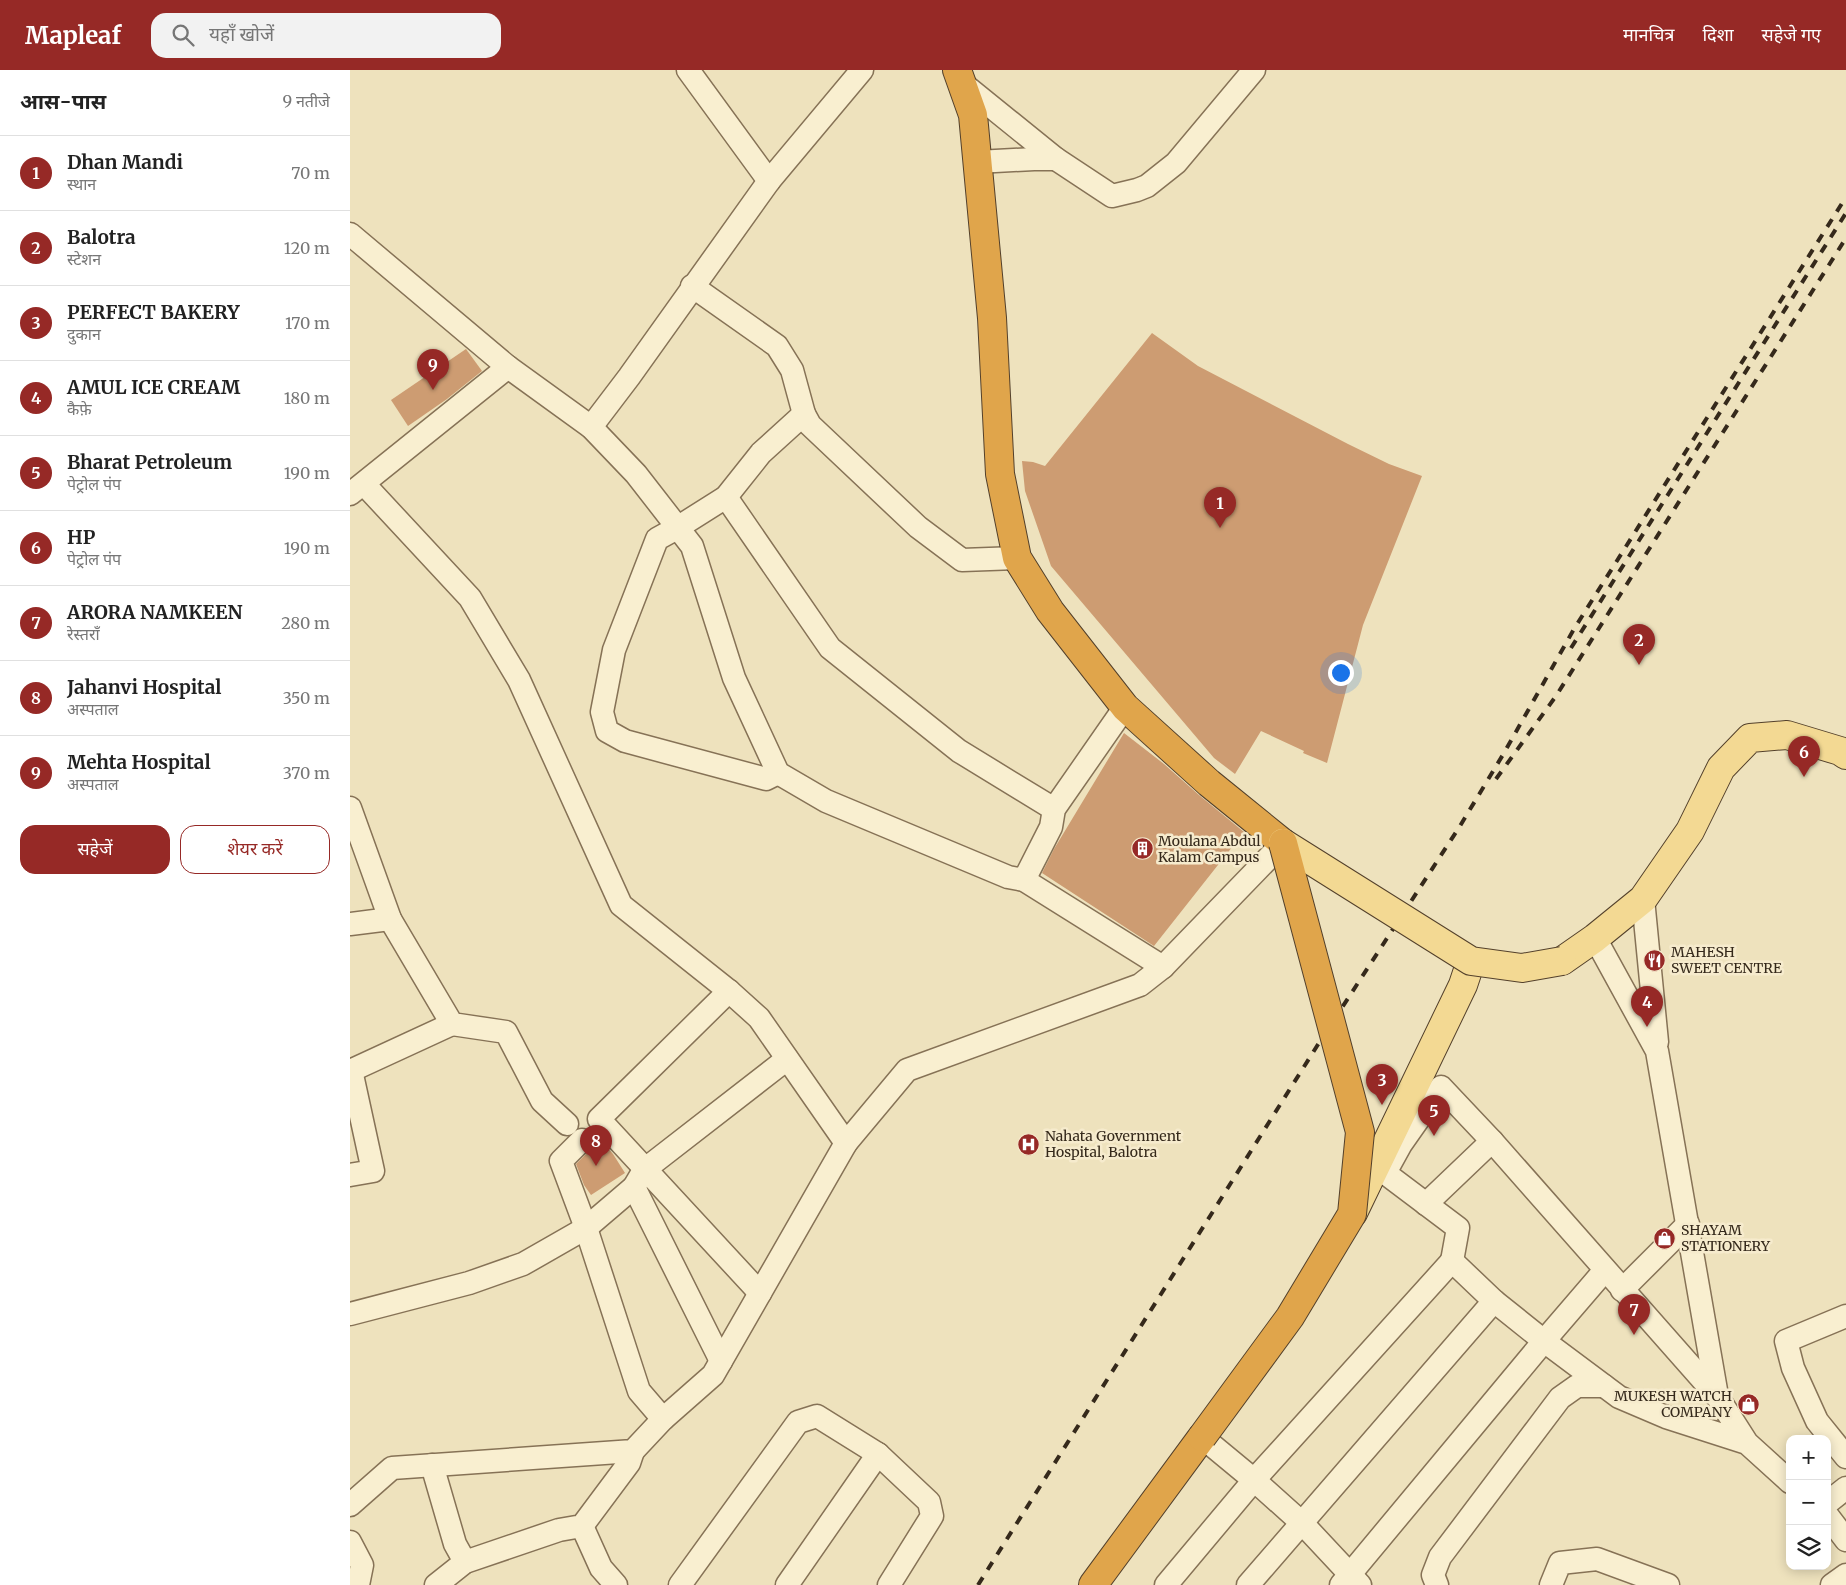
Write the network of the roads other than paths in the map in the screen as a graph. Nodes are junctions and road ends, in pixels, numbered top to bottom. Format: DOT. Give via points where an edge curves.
graph roads {
  1 [pos="688,70"];
  2 [pos="862,70"];
  3 [pos="1254,70"];
  4 [pos="960,77"];
  5 [pos="1056,160"];
  6 [pos="977,162"];
  7 [pos="769,181"];
  8 [pos="350,234"];
  9 [pos="692,286"];
  10 [pos="508,367"];
  11 [pos="804,414"];
  12 [pos="591,427"];
  13 [pos="357,488"];
  14 [pos="726,497"];
  15 [pos="677,528"];
  16 [pos="1017,558"];
  17 [pos="1125,706"];
  18 [pos="1844,750"];
  19 [pos="778,773"];
  20 [pos="350,808"];
  21 [pos="1054,809"];
  22 [pos="1283,843"];
  23 [pos="1024,880"];
  24 [pos="1643,899"];
  25 [pos="390,919"];
  26 [pos="350,924"];
  27 [pos="1595,938"];
  28 [pos="1471,962"];
  29 [pos="1163,966"];
  30 [pos="729,991"];
  31 [pos="452,1024"];
  32 [pos="1658,1051"];
  33 [pos="788,1059"];
  34 [pos="351,1070"];
  35 [pos="599,1119"];
  36 [pos="574,1132"];
  37 [pos="1492,1141"];
  38 [pos="846,1144"];
  39 [pos="350,1175"];
  40 [pos="639,1178"];
  41 [pos="1426,1204"];
  42 [pos="1352,1214"];
  43 [pos="1688,1224"];
  44 [pos="586,1228"];
  45 [pos="1452,1261"];
  46 [pos="1605,1270"];
  47 [pos="1622,1290"];
  48 [pos="760,1293"];
  49 [pos="1494,1301"];
  50 [pos="350,1314"];
  51 [pos="1846,1316"];
  52 [pos="1544,1341"];
  53 [pos="721,1361"];
  54 [pos="1604,1386"];
  55 [pos="1717,1396"];
  56 [pos="663,1419"];
  57 [pos="1202,1437"];
  58 [pos="1747,1443"];
  59 [pos="1842,1444"];
  60 [pos="633,1451"];
  61 [pos="878,1454"];
  62 [pos="432,1465"];
  63 [pos="1254,1480"];
  64 [pos="1788,1480"];
  65 [pos="1846,1488"];
  66 [pos="1831,1500"];
  67 [pos="350,1505"];
  68 [pos="1831,1520"];
  69 [pos="1302,1523"];
  70 [pos="582,1526"];
  71 [pos="1846,1540"];
  72 [pos="350,1542"];
  73 [pos="465,1562"];
  74 [pos="1846,1575"];
  75 [pos="1350,1582"];
  76 [pos="358,1585"];
  77 [pos="436,1585"];
  78 [pos="616,1585"];
  79 [pos="680,1585"];
  80 [pos="786,1585"];
  81 [pos="889,1585"];
  82 [pos="1093,1585"];
  83 [pos="1166,1585"];
  84 [pos="1248,1585"];
  85 [pos="1437,1585"];
  86 [pos="1551,1585"];
  87 [pos="1668,1585"];
  88 [pos="1832,1585"];
  1 -- 7 [label="street"];
  2 -- 7 [label="street"];
  3 -- 5 [label="street" via="1176,162 1142,188 1112,196"];
  4 -- 5 [label="street"];
  4 -- 6 [label="highway" via="973,115"];
  5 -- 6 [label="street"];
  6 -- 16 [label="highway" via="992,318 1000,474"];
  7 -- 9 [label="street"];
  8 -- 10 [label="street"];
  9 -- 11 [label="street" via="777,346 792,370"];
  9 -- 12 [label="street"];
  10 -- 12 [label="street"];
  10 -- 13 [label="street"];
  11 -- 14 [label="street" via="761,453"];
  11 -- 16 [label="street" via="810,425 918,527 962,560"];
  12 -- 15 [label="street" via="636,474"];
  13 -- 30 [label="street" via="470,598 519,680 621,905"];
  14 -- 15 [label="street"];
  14 -- 21 [label="street" via="830,648 959,751"];
  15 -- 19 [label="street" via="692,546 734,678"];
  15 -- 19 [label="street" via="657,539 614,650 602,712 607,731 624,741 766,779"];
  16 -- 17 [label="highway" via="1050,611"];
  17 -- 21 [label="street"];
  17 -- 22 [label="highway" via="1209,783"];
  18 -- 24 [label="main road" via="1787,735 1750,738 1721,768 1690,831"];
  19 -- 23 [label="street" via="826,801 1008,877"];
  20 -- 25 [label="street"];
  21 -- 23 [label="street" via="1051,827"];
  22 -- 28 [label="main road, bridge"];
  22 -- 29 [label="street"];
  22 -- 42 [label="highway, bridge" via="1360,1132"];
  23 -- 29 [label="street"];
  24 -- 27 [label="main road"];
  24 -- 32 [label="street"];
  25 -- 26 [label="street"];
  25 -- 31 [label="street"];
  27 -- 28 [label="main road, bridge" via="1562,961 1522,968"];
  27 -- 32 [label="street"];
  28 -- 42 [label="main road, bridge" via="1463,985"];
  29 -- 38 [label="street" via="1140,985 907,1070"];
  30 -- 33 [label="street" via="759,1018"];
  30 -- 35 [label="street"];
  31 -- 34 [label="street"];
  31 -- 36 [label="street" via="506,1032 542,1101"];
  32 -- 43 [label="street"];
  33 -- 38 [label="street"];
  33 -- 40 [label="street"];
  34 -- 39 [label="street" via="373,1171"];
  35 -- 36 [label="street" via="590,1114 572,1114"];
  35 -- 40 [label="street"];
  36 -- 44 [label="street" via="561,1161"];
  37 -- 41 [label="street"];
  37 -- 41 [label="street" via="1441,1087 1385,1173"];
  37 -- 46 [label="street"];
  38 -- 48 [label="street"];
  40 -- 44 [label="street"];
  40 -- 48 [label="street"];
  40 -- 53 [label="street"];
  41 -- 45 [label="street" via="1458,1228"];
  42 -- 57 [label="highway, bridge" via="1290,1317"];
  43 -- 47 [label="street"];
  43 -- 55 [label="street"];
  44 -- 50 [label="street" via="523,1264 469,1283"];
  44 -- 56 [label="street" via="639,1391"];
  45 -- 49 [label="street"];
  45 -- 63 [label="street"];
  46 -- 47 [label="street"];
  46 -- 52 [label="street"];
  47 -- 55 [label="street"];
  48 -- 53 [label="street"];
  49 -- 52 [label="street"];
  49 -- 69 [label="street"];
  51 -- 59 [label="street" via="1786,1342 1793,1368 1817,1421"];
  52 -- 54 [label="street"];
  52 -- 75 [label="street"];
  53 -- 56 [label="street" via="713,1375"];
  54 -- 58 [label="street" via="1666,1417"];
  54 -- 85 [label="street" via="1577,1386 1560,1398 1440,1557 1433,1576"];
  55 -- 58 [label="street"];
  56 -- 60 [label="street"];
  57 -- 63 [label="street"];
  57 -- 82 [label="highway"];
  58 -- 64 [label="street"];
  60 -- 62 [label="street"];
  60 -- 70 [label="street" via="629,1463"];
  61 -- 79 [label="street" via="816,1416 798,1422"];
  61 -- 80 [label="street"];
  61 -- 81 [label="street" via="929,1502 932,1516"];
  62 -- 67 [label="street" via="392,1468"];
  62 -- 73 [label="street" via="455,1544"];
  63 -- 69 [label="street"];
  63 -- 83 [label="street"];
  65 -- 66 [label="street"];
  68 -- 71 [label="street"];
  69 -- 75 [label="street"];
  69 -- 84 [label="street"];
  70 -- 73 [label="street" via="559,1530"];
  70 -- 78 [label="street" via="601,1568"];
  72 -- 76 [label="street" via="362,1565"];
  73 -- 77 [label="street"];
  74 -- 88 [label="street"];
  86 -- 87 [label="street" via="1560,1563 1597,1559"];
}
